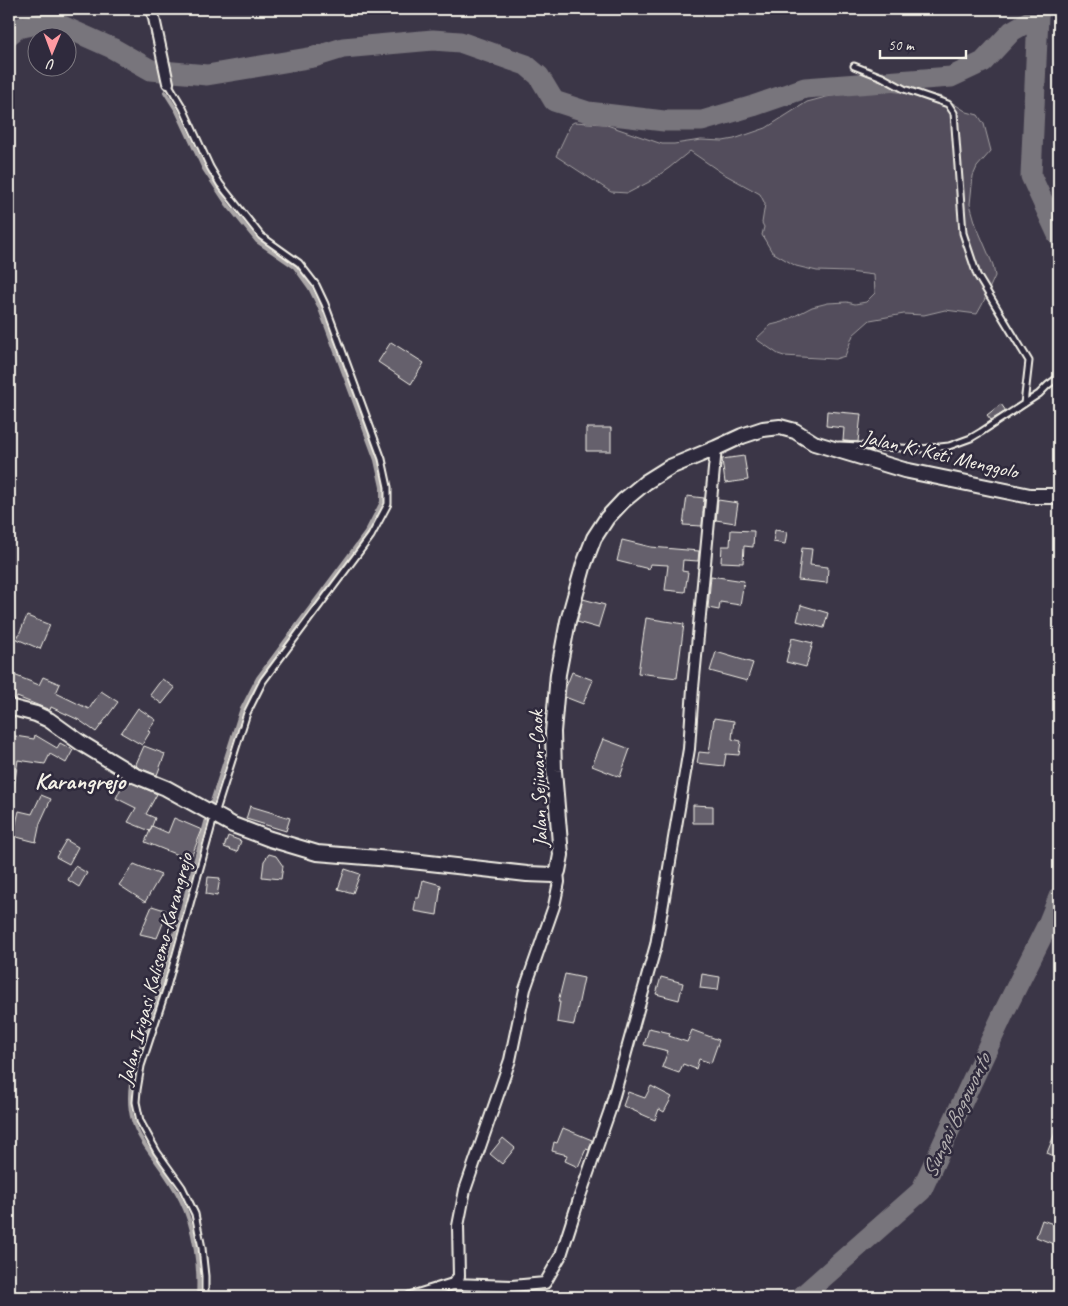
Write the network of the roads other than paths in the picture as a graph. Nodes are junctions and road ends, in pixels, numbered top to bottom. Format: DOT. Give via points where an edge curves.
graph roads {
  1 [pos="152,9"];
  2 [pos="854,66"];
  3 [pos="168,83"];
  4 [pos="1059,377"];
  5 [pos="1024,404"];
  6 [pos="814,443"];
  7 [pos="716,448"];
  8 [pos="1059,496"];
  9 [pos="9,707"];
  10 [pos="209,811"];
  11 [pos="558,870"];
  12 [pos="453,1284"];
  13 [pos="205,1297"];
  14 [pos="411,1297"];
  1 -- 3 [label="street"];
  2 -- 5 [label="lane" via="904,89 948,104 954,113 963,233 977,275 1029,360"];
  3 -- 10 [label="lane, Jalan Irigasi Kalisemo-Karangrejo" via="210,167 232,201 261,236 299,263 316,285 382,459 388,486 388,504 371,536 263,681 247,713"];
  4 -- 5 [label="lane"];
  5 -- 6 [label="lane" via="970,438 949,446 921,449"];
  6 -- 7 [label="street, Jalan Sejiwan-Caok" via="796,431 780,427 762,429"];
  6 -- 8 [label="street, Jalan Ki Keti Menggolo" via="904,470 1030,496"];
  7 -- 11 [label="street, Jalan Sejiwan-Caok" via="657,474 624,501 594,538 584,564 568,621 554,711 554,771 561,855"];
  7 -- 12 [label="street" via="689,750 656,945 610,1110 561,1256 545,1283 512,1286"];
  9 -- 10 [label="street, Jalan Sejiwan-Caok" via="49,720 134,775"];
  10 -- 11 [label="street, Jalan Sejiwan-Caok" via="270,839 317,852 528,874 554,874"];
  10 -- 13 [label="lane, Jalan Irigasi Kalisemo-Karangrejo" via="169,980 141,1066 136,1102 140,1121 150,1140 182,1187 195,1214 203,1258"];
  11 -- 12 [label="street" via="554,906 526,989 510,1060 465,1190 458,1226 458,1276"];
  12 -- 14 [label="street"];
}
